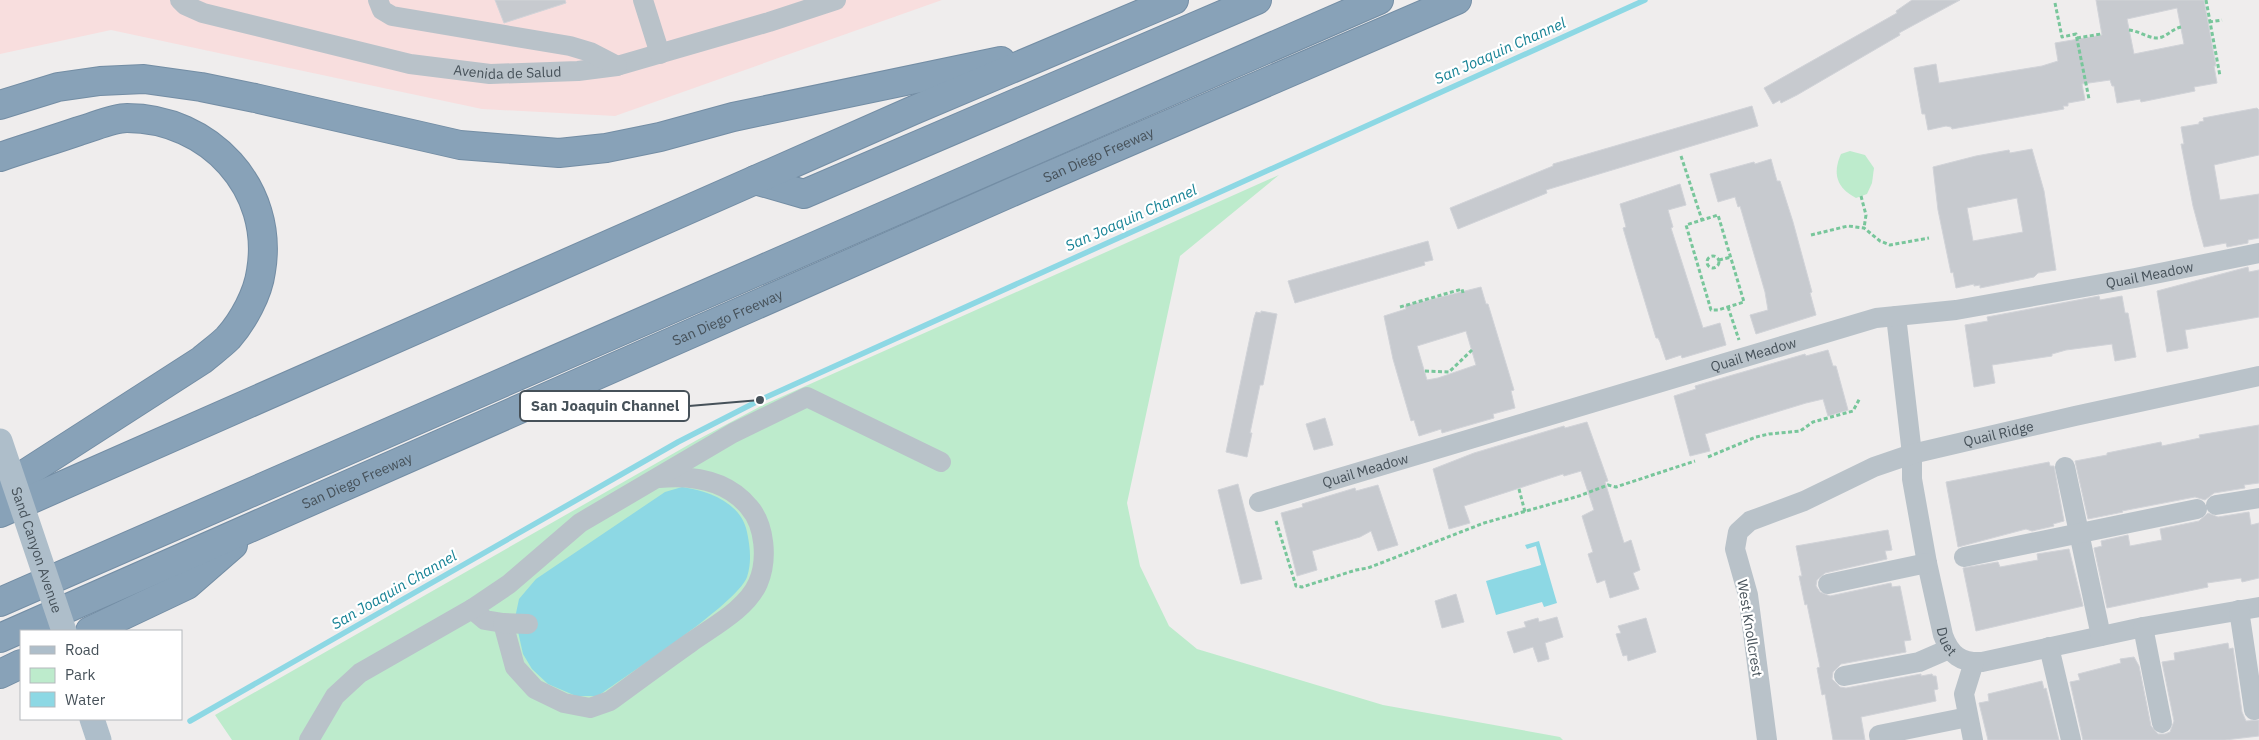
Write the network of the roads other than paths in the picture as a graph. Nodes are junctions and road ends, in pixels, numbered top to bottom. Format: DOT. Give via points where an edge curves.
graph roads {
  1 [pos="180,0"];
  2 [pos="378,0"];
  3 [pos="643,0"];
  4 [pos="836,0"];
  5 [pos="1174,0"];
  6 [pos="1257,0"];
  7 [pos="1379,0"];
  8 [pos="1457,0"];
  9 [pos="1058,49"];
  10 [pos="660,54"];
  11 [pos="618,66"];
  12 [pos="0,105"];
  13 [pos="0,157"];
  14 [pos="755,180"];
  15 [pos="2259,253"];
  16 [pos="1896,316"];
  17 [pos="2259,376"];
  18 [pos="0,441"];
  19 [pos="1912,454"];
  20 [pos="941,462"];
  21 [pos="2065,467"];
  22 [pos="658,478"];
  23 [pos="0,490"];
  24 [pos="2259,498"];
  25 [pos="1259,502"];
  26 [pos="0,513"];
  27 [pos="1750,521"];
  28 [pos="256,524"];
  29 [pos="2079,533"];
  30 [pos="1964,557"];
  31 [pos="1927,563"];
  32 [pos="1828,584"];
  33 [pos="0,602"];
  34 [pos="2259,607"];
  35 [pos="472,609"];
  36 [pos="2238,610"];
  37 [pos="502,623"];
  38 [pos="528,624"];
  39 [pos="2143,627"];
  40 [pos="64,630"];
  41 [pos="92,630"];
  42 [pos="2101,636"];
  43 [pos="0,638"];
  44 [pos="2049,647"];
  45 [pos="1949,649"];
  46 [pos="1974,662"];
  47 [pos="20,664"];
  48 [pos="0,674"];
  49 [pos="1844,676"];
  50 [pos="2254,710"];
  51 [pos="1968,717"];
  52 [pos="92,720"];
  53 [pos="2162,723"];
  54 [pos="98,740"];
  55 [pos="309,740"];
  56 [pos="1767,740"];
  57 [pos="1880,740"];
  58 [pos="1973,740"];
  59 [pos="2070,740"];
  1 -- 11 [label="street, Avenida de Salud" via="203,13 410,64 490,74"];
  2 -- 11 [label="street" via="382,10 392,16 570,46"];
  3 -- 10 [label="street"];
  4 -- 10 [label="street, Avenida de Salud"];
  5 -- 9 [label="highway"];
  6 -- 14 [label="highway" via="804,194"];
  7 -- 33 [label="highway"];
  8 -- 28 [label="highway, San Diego Freeway"];
  9 -- 12 [label="highway" via="733,117 660,137 559,153 460,145 255,98 144,79 58,87"];
  9 -- 14 [label="highway"];
  10 -- 11 [label="street, Avenida de Salud"];
  13 -- 23 [label="highway" via="125,118 186,130 229,161 246,184 262,228 263,247 261,272 253,298 228,338 202,360"];
  14 -- 26 [label="highway"];
  15 -- 16 [label="street, Quail Meadow" via="1956,310"];
  16 -- 19 [label="street, Duet"];
  16 -- 25 [label="street, Quail Meadow" via="1838,328"];
  17 -- 19 [label="street, Quail Ridge"];
  18 -- 40 [label="main road, Sand Canyon Avenue, bridge"];
  19 -- 27 [label="street, Quail Ridge" via="1798,504"];
  19 -- 31 [label="street, Duet" via="1912,479"];
  20 -- 22 [label="street" via="807,397 733,433"];
  21 -- 29 [label="street"];
  22 -- 35 [label="street" via="580,523 509,584"];
  22 -- 37 [label="street" via="680,476 728,487 756,515 762,538 763,564 758,584 742,606 610,701 590,708 564,703 536,689 515,667"];
  24 -- 29 [label="street"];
  27 -- 56 [label="street, West Knollcrest" via="1738,532 1735,549 1748,595"];
  28 -- 41 [label="highway" via="187,585"];
  28 -- 43 [label="highway, San Diego Freeway"];
  29 -- 30 [label="street"];
  29 -- 42 [label="street"];
  31 -- 32 [label="street"];
  31 -- 45 [label="street, Duet"];
  34 -- 36 [label="street, Duet"];
  35 -- 37 [label="street" via="485,620"];
  35 -- 55 [label="street" via="347,683 335,696"];
  36 -- 39 [label="street, Duet"];
  36 -- 50 [label="street"];
  37 -- 38 [label="street"];
  39 -- 42 [label="street, Duet"];
  39 -- 53 [label="street"];
  42 -- 44 [label="street, Duet"];
  44 -- 46 [label="street, Duet"];
  44 -- 59 [label="street"];
  45 -- 46 [label="street, Duet" via="1959,659"];
  45 -- 49 [label="street" via="1919,662"];
  46 -- 51 [label="street" via="1964,694"];
  47 -- 48 [label="highway"];
  51 -- 57 [label="street" via="1879,735"];
  51 -- 58 [label="street"];
  52 -- 54 [label="main road"];
}
